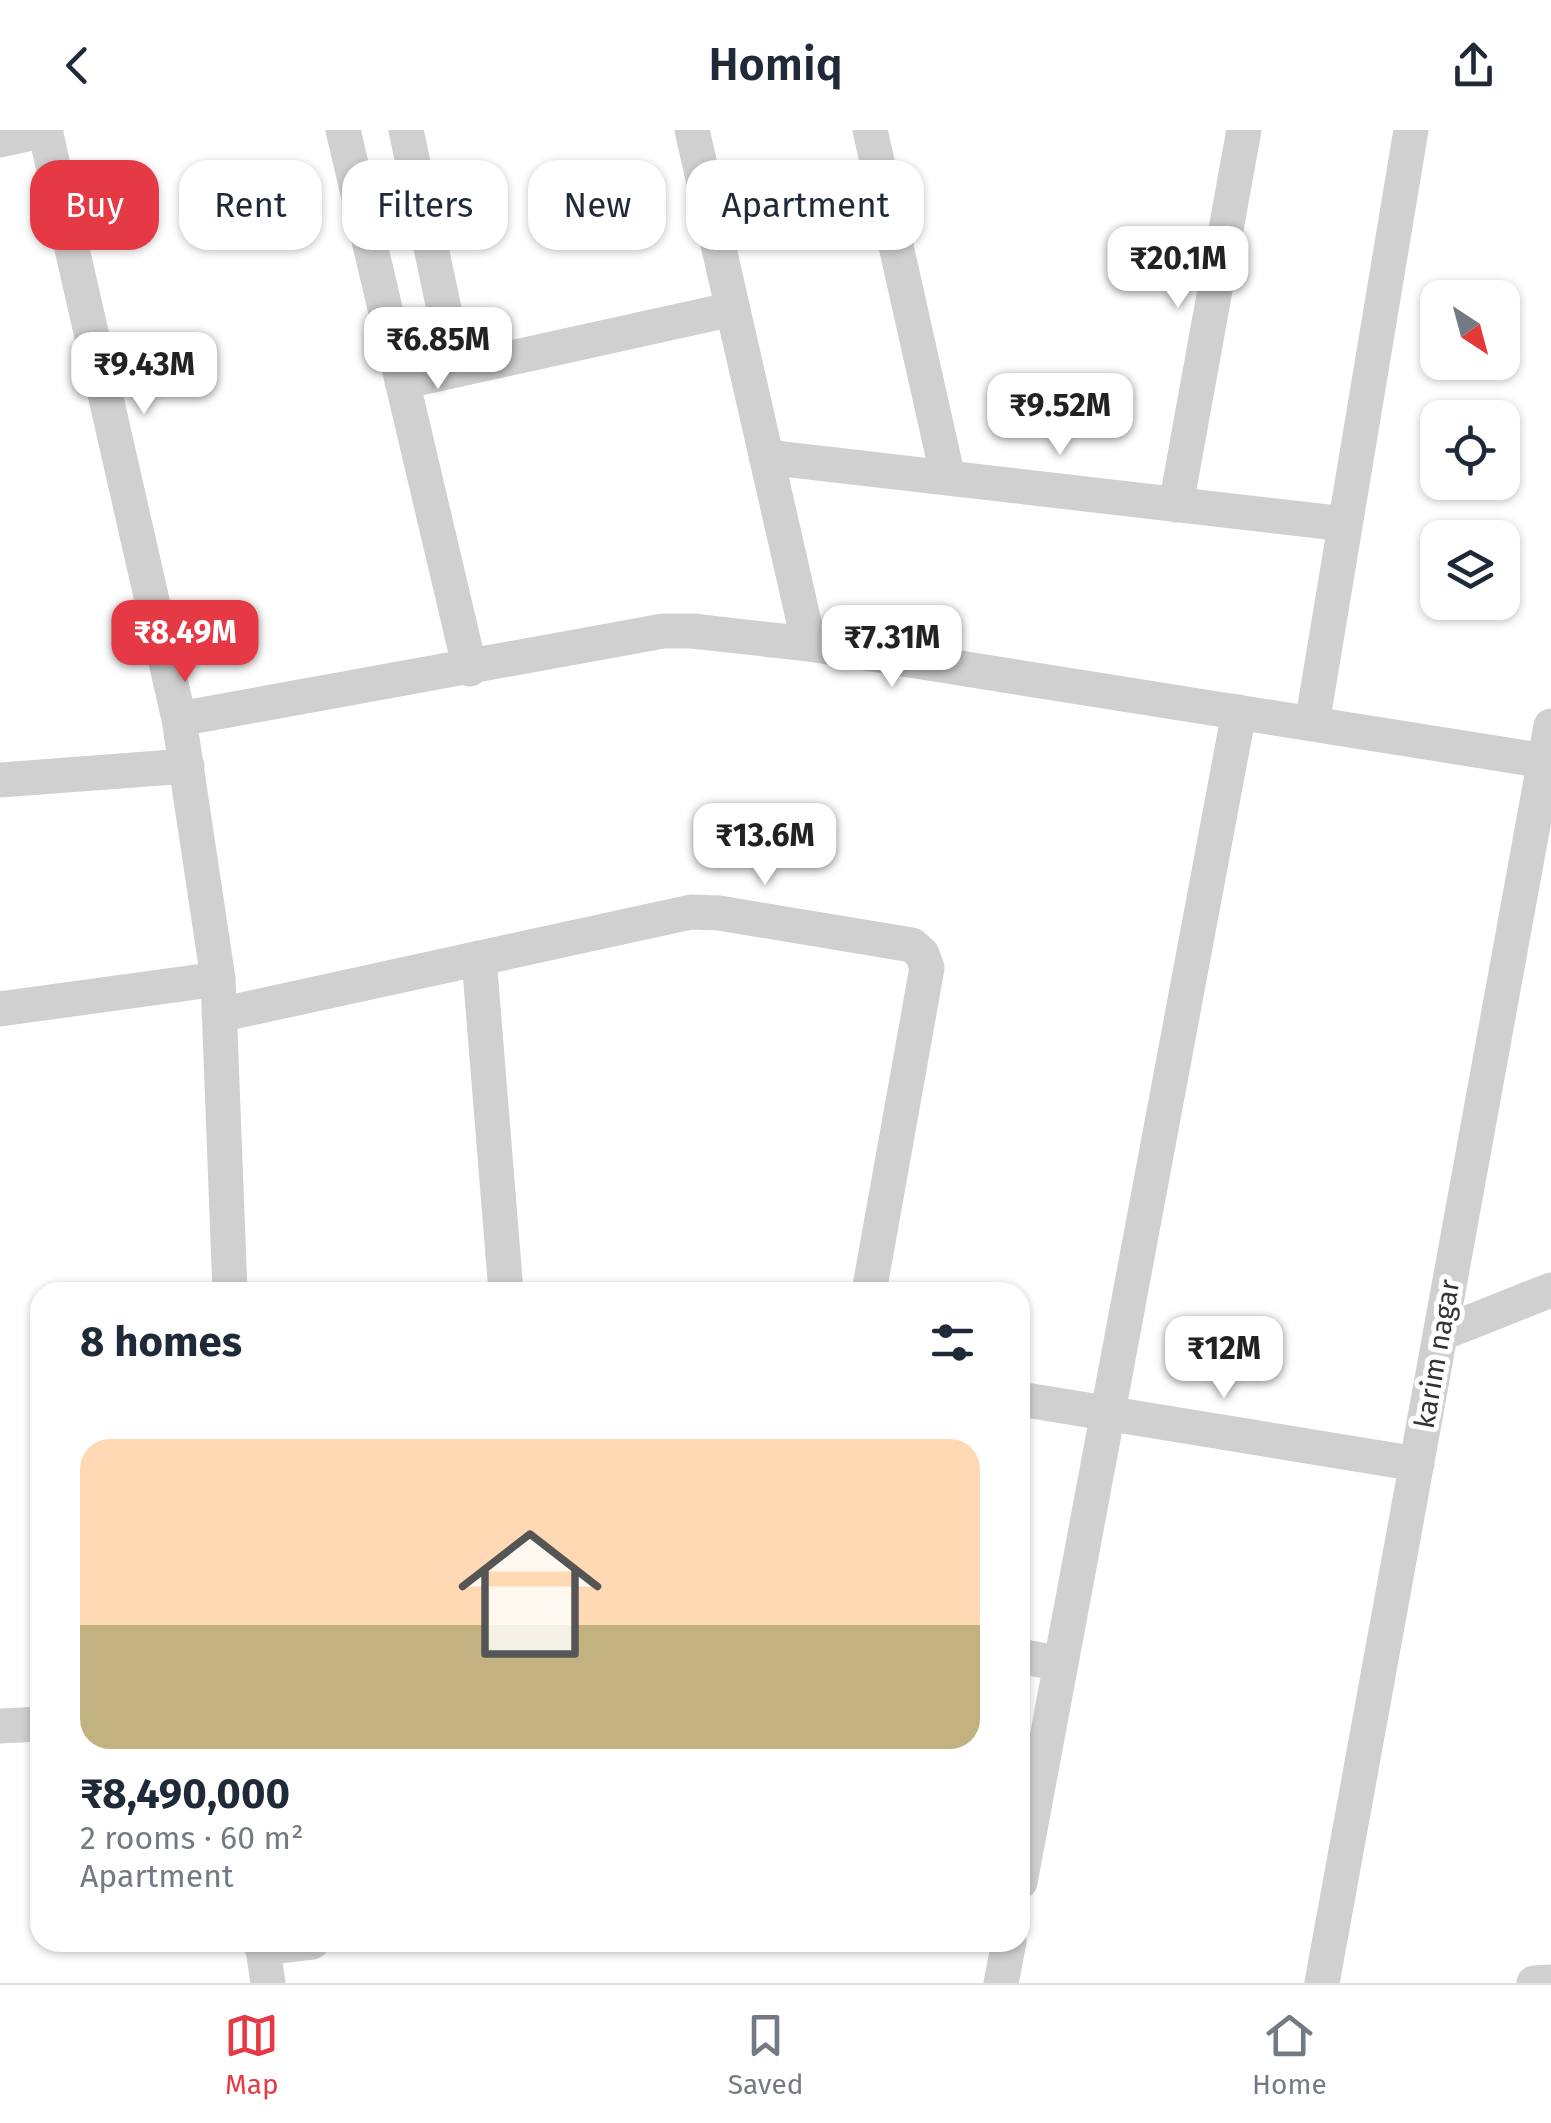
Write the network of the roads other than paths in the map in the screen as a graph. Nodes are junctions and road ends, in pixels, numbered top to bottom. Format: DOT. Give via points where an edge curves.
graph roads {
  1 [pos="45,130"];
  2 [pos="343,130"];
  3 [pos="406,130"];
  4 [pos="692,130"];
  5 [pos="870,130"];
  6 [pos="1244,130"];
  7 [pos="1411,130"];
  8 [pos="0,140"];
  9 [pos="732,309"];
  10 [pos="457,370"];
  11 [pos="402,382"];
  12 [pos="766,457"];
  13 [pos="948,478"];
  14 [pos="1176,505"];
  15 [pos="1345,524"];
  16 [pos="809,644"];
  17 [pos="470,669"];
  18 [pos="1238,712"];
  19 [pos="180,719"];
  20 [pos="1312,724"];
  21 [pos="1551,726"];
  22 [pos="1545,761"];
  23 [pos="187,766"];
  24 [pos="0,780"];
  25 [pos="1544,807"];
  26 [pos="479,958"];
  27 [pos="218,978"];
  28 [pos="0,1009"];
  29 [pos="219,1015"];
  30 [pos="230,1282"];
  31 [pos="505,1282"];
  32 [pos="871,1282"];
  33 [pos="1551,1290"];
  34 [pos="1440,1334"];
  35 [pos="1030,1401"];
  36 [pos="1105,1415"];
  37 [pos="1416,1464"];
  38 [pos="1030,1658"];
  39 [pos="1060,1664"];
  40 [pos="30,1724"];
  41 [pos="0,1726"];
  42 [pos="1030,1828"];
  43 [pos="263,1952"];
  44 [pos="1007,1952"];
  45 [pos="1551,1982"];
  46 [pos="268,1983"];
  47 [pos="1002,1983"];
  48 [pos="1322,1983"];
  49 [pos="1534,1983"];
  1 -- 8 [label="street"];
  1 -- 19 [label="street"];
  2 -- 11 [label="street"];
  3 -- 10 [label="street"];
  4 -- 9 [label="street"];
  5 -- 13 [label="street"];
  6 -- 14 [label="street"];
  7 -- 15 [label="street"];
  9 -- 10 [label="street"];
  9 -- 12 [label="street"];
  10 -- 11 [label="street"];
  11 -- 17 [label="street"];
  12 -- 13 [label="street"];
  12 -- 16 [label="street"];
  13 -- 14 [label="street"];
  14 -- 15 [label="street"];
  15 -- 20 [label="street"];
  16 -- 17 [label="street" via="663,631"];
  16 -- 18 [label="street"];
  17 -- 19 [label="street"];
  18 -- 20 [label="street"];
  18 -- 36 [label="street"];
  19 -- 23 [label="street"];
  20 -- 22 [label="street"];
  21 -- 22 [label="street, karim nagar"];
  22 -- 25 [label="street, karim nagar"];
  23 -- 24 [label="street"];
  23 -- 27 [label="street"];
  25 -- 34 [label="street, karim nagar"];
  26 -- 29 [label="street"];
  26 -- 31 [label="street"];
  26 -- 32 [label="street" via="691,912 912,945 927,968"];
  27 -- 28 [label="street"];
  27 -- 29 [label="street"];
  29 -- 30 [label="street"];
  33 -- 34 [label="street"];
  34 -- 37 [label="street, karim nagar"];
  35 -- 36 [label="street"];
  36 -- 37 [label="street"];
  36 -- 39 [label="street"];
  37 -- 48 [label="street, karim nagar"];
  38 -- 39 [label="street"];
  39 -- 42 [label="street"];
  40 -- 41 [label="street"];
  43 -- 46 [label="street"];
  44 -- 47 [label="street"];
  45 -- 49 [label="street"];
}
